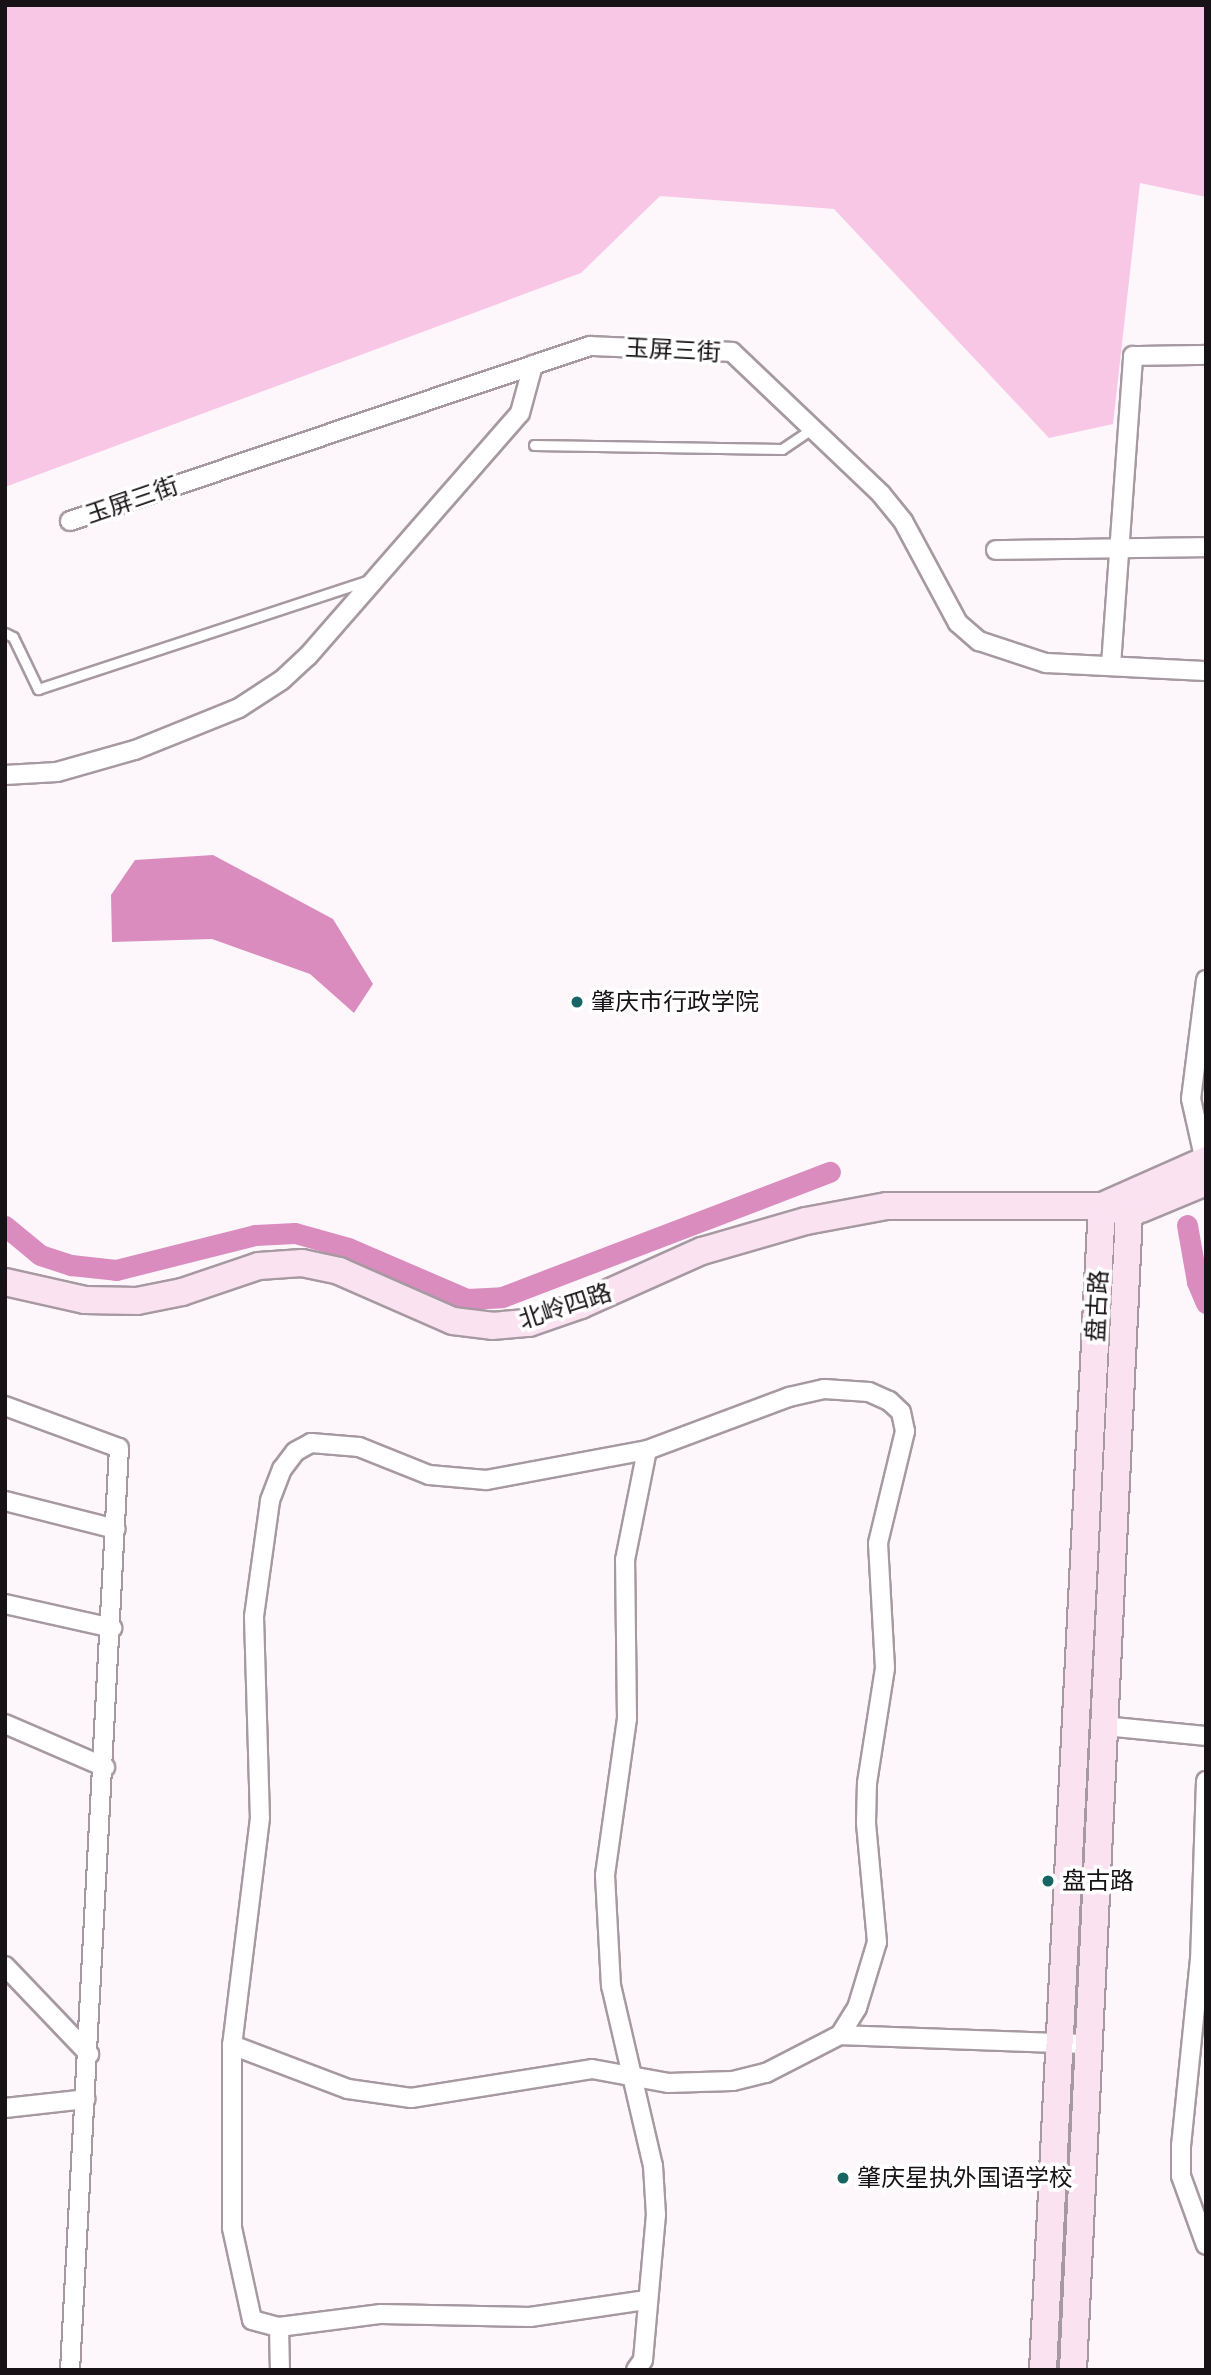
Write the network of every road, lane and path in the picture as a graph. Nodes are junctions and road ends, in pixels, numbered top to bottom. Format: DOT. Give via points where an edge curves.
graph roads {
  1 [pos="1206,355"];
  2 [pos="533,365"];
  3 [pos="812,429"];
  4 [pos="534,445"];
  5 [pos="70,521"];
  6 [pos="1116,546"];
  7 [pos="1206,547"];
  8 [pos="996,550"];
  9 [pos="376,578"];
  10 [pos="5,633"];
  11 [pos="1111,665"];
  12 [pos="1206,671"];
  13 [pos="5,775"];
  14 [pos="1206,980"];
  15 [pos="1205,1160"];
  16 [pos="1206,1182"];
  17 [pos="1102,1206"];
  18 [pos="1129,1213"];
  19 [pos="5,1282"];
  20 [pos="5,1406"];
  21 [pos="647,1450"];
  22 [pos="5,1502"];
  23 [pos="116,1530"];
  24 [pos="1082,1590"];
  25 [pos="1111,1591"];
  26 [pos="5,1604"];
  27 [pos="112,1628"];
  28 [pos="5,1724"];
  29 [pos="1104,1726"];
  30 [pos="1206,1736"];
  31 [pos="105,1767"];
  32 [pos="1206,1781"];
  33 [pos="5,1966"];
  34 [pos="840,2035"];
  35 [pos="1199,2035"];
  36 [pos="1059,2043"];
  37 [pos="1089,2044"];
  38 [pos="232,2045"];
  39 [pos="89,2054"];
  40 [pos="628,2072"];
  41 [pos="86,2099"];
  42 [pos="5,2108"];
  43 [pos="1206,2245"];
  44 [pos="647,2300"];
  45 [pos="279,2327"];
  46 [pos="70,2370"];
  47 [pos="280,2370"];
  48 [pos="636,2370"];
  49 [pos="1043,2370"];
  50 [pos="1073,2370"];
  1 -- 6 [label="street" via="1133,356"];
  2 -- 3 [label="street, 玉屏三街" via="590,346 732,352"];
  2 -- 5 [label="street, 玉屏三街"];
  2 -- 9 [label="street" via="520,413"];
  3 -- 4 [label="lane" via="782,449"];
  3 -- 11 [label="street, 玉屏三街" via="903,521 958,624 979,641 1046,663"];
  6 -- 7 [label="street"];
  6 -- 8 [label="street"];
  6 -- 11 [label="street"];
  9 -- 10 [label="lane" via="38,689 13,637"];
  9 -- 13 [label="street" via="308,656 239,708 91,764 57,772"];
  11 -- 12 [label="street, 玉屏三街"];
  14 -- 15 [label="street" via="1191,1099"];
  15 -- 17 [label="street"];
  16 -- 18 [label="street"];
  17 -- 18 [label="street, 北岭四路"];
  17 -- 19 [label="street, 北岭四路" via="887,1206 806,1221 702,1251 529,1322 492,1326 453,1321 339,1271 302,1263 259,1266 182,1292 137,1301 85,1300"];
  17 -- 24 [label="street, 盘古路"];
  18 -- 25 [label="street, 盘古路"];
  20 -- 23 [label="street" via="119,1448"];
  21 -- 34 [label="street" via="789,1397 824,1390 869,1392 901,1412 904,1451 878,1543 885,1668 867,1783 877,1942 857,2007"];
  21 -- 38 [label="street" via="486,1480 459,1480 429,1475 359,1447 311,1443 295,1452 282,1469 270,1501 256,1577 260,1818"];
  21 -- 40 [label="street" via="625,1560 627,1719 605,1875 611,1986"];
  22 -- 23 [label="street"];
  23 -- 27 [label="street"];
  24 -- 25 [label="street"];
  24 -- 36 [label="street, 盘古路"];
  25 -- 29 [label="street, 盘古路"];
  26 -- 27 [label="street"];
  27 -- 31 [label="street"];
  28 -- 31 [label="street"];
  29 -- 30 [label="street"];
  29 -- 37 [label="street, 盘古路"];
  31 -- 39 [label="street"];
  32 -- 35 [label="street"];
  33 -- 39 [label="street"];
  34 -- 36 [label="street"];
  34 -- 40 [label="street" via="766,2073 733,2081 668,2083"];
  35 -- 43 [label="street" via="1181,2176"];
  36 -- 37 [label="street"];
  36 -- 49 [label="street, 盘古路"];
  37 -- 50 [label="street, 盘古路"];
  38 -- 40 [label="street" via="335,2084 381,2096 411,2098 592,2069"];
  38 -- 45 [label="street" via="232,2228 252,2320"];
  39 -- 41 [label="street"];
  40 -- 44 [label="street" via="653,2166 656,2215"];
  41 -- 42 [label="street"];
  41 -- 46 [label="street"];
  44 -- 45 [label="street" via="530,2317 381,2314"];
  44 -- 48 [label="street" via="643,2360"];
  45 -- 47 [label="street"];
}
